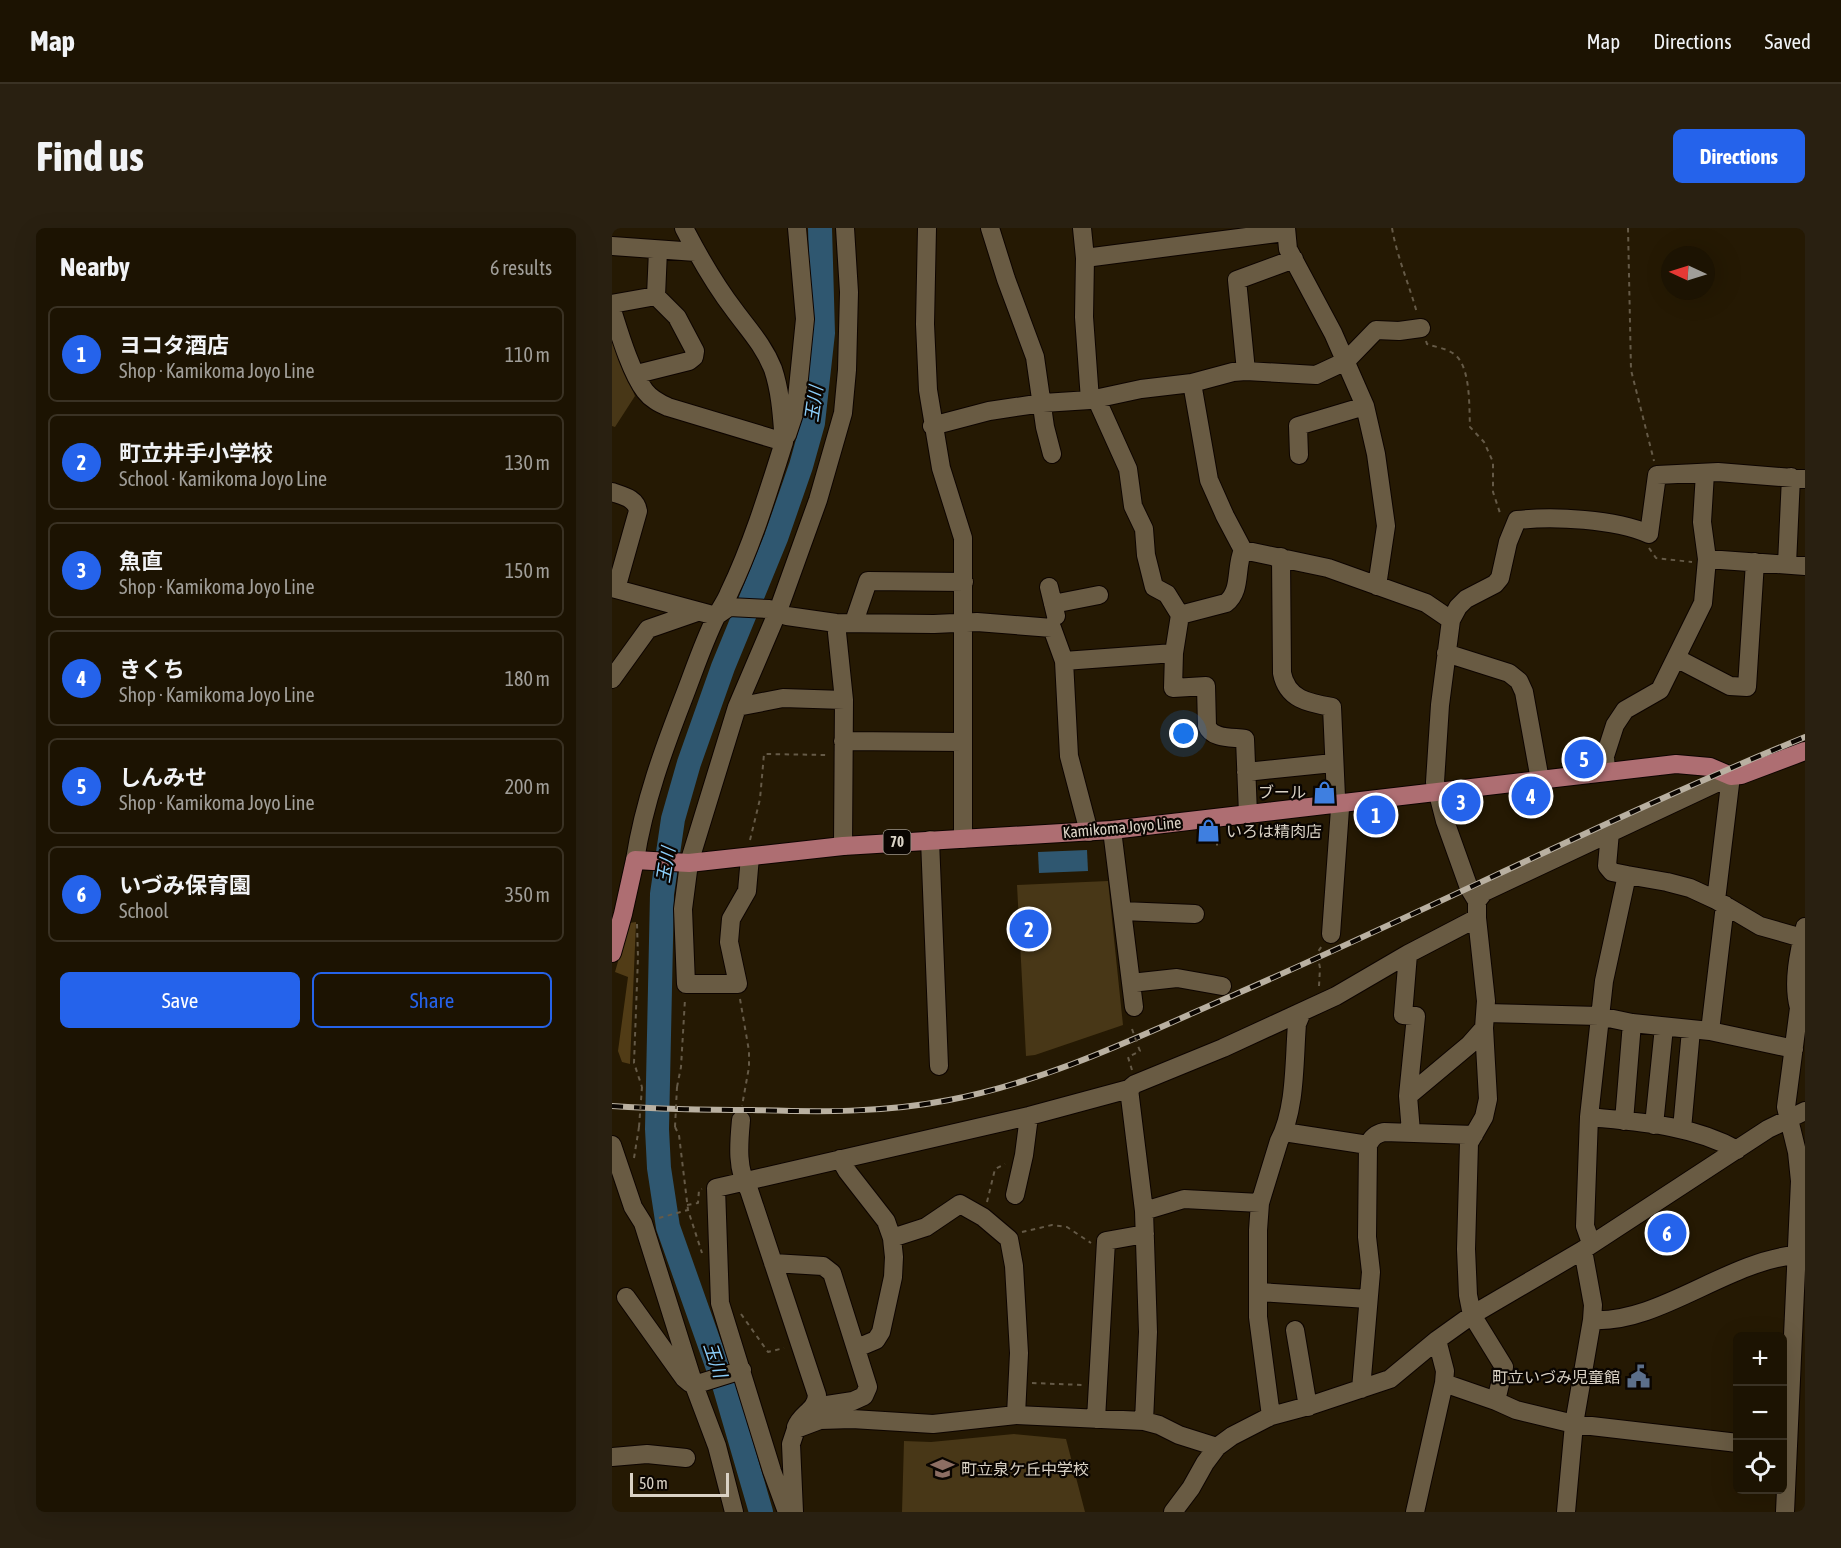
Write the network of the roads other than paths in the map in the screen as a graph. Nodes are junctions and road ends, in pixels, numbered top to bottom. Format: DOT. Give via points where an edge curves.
graph roads {
  1 [pos="684,228"];
  2 [pos="796,228"];
  3 [pos="845,228"];
  4 [pos="927,228"];
  5 [pos="990,228"];
  6 [pos="1082,228"];
  7 [pos="1285,230"];
  8 [pos="1198,235"];
  9 [pos="612,246"];
  10 [pos="658,250"];
  11 [pos="696,252"];
  12 [pos="1085,258"];
  13 [pos="1294,259"];
  14 [pos="656,296"];
  15 [pos="612,304"];
  16 [pos="612,310"];
  17 [pos="1421,328"];
  18 [pos="1346,361"];
  19 [pos="1246,371"];
  20 [pos="637,374"];
  21 [pos="1192,383"];
  22 [pos="1093,399"];
  23 [pos="1043,403"];
  24 [pos="1365,406"];
  25 [pos="932,426"];
  26 [pos="784,442"];
  27 [pos="1052,454"];
  28 [pos="1299,456"];
  29 [pos="1705,473"];
  30 [pos="1798,478"];
  31 [pos="612,492"];
  32 [pos="1243,550"];
  33 [pos="1281,557"];
  34 [pos="1707,561"];
  35 [pos="1755,562"];
  36 [pos="1796,565"];
  37 [pos="964,582"];
  38 [pos="1377,586"];
  39 [pos="614,588"];
  40 [pos="1099,595"];
  41 [pos="774,610"];
  42 [pos="722,611"];
  43 [pos="697,612"];
  44 [pos="1180,615"];
  45 [pos="1451,620"];
  46 [pos="845,622"];
  47 [pos="964,622"];
  48 [pos="1052,628"];
  49 [pos="1446,652"];
  50 [pos="1174,653"];
  51 [pos="1677,658"];
  52 [pos="1064,661"];
  53 [pos="615,669"];
  54 [pos="844,700"];
  55 [pos="737,707"];
  56 [pos="963,742"];
  57 [pos="843,748"];
  58 [pos="1805,751"];
  59 [pos="1333,763"];
  60 [pos="1246,772"];
  61 [pos="1606,772"];
  62 [pos="1731,776"];
  63 [pos="1540,780"];
  64 [pos="1438,791"];
  65 [pos="1338,803"];
  66 [pos="1248,814"];
  67 [pos="1112,830"];
  68 [pos="1089,832"];
  69 [pos="1610,832"];
  70 [pos="963,839"];
  71 [pos="930,840"];
  72 [pos="843,846"];
  73 [pos="750,857"];
  74 [pos="640,860"];
  75 [pos="686,863"];
  76 [pos="1627,875"];
  77 [pos="1720,903"];
  78 [pos="1477,910"];
  79 [pos="1122,911"];
  80 [pos="1195,914"];
  81 [pos="1804,932"];
  82 [pos="1331,934"];
  83 [pos="612,952"];
  84 [pos="1408,954"];
  85 [pos="1131,983"];
  86 [pos="1221,986"];
  87 [pos="1134,1008"];
  88 [pos="1802,1008"];
  89 [pos="1302,1012"];
  90 [pos="1599,1016"];
  91 [pos="1485,1020"];
  92 [pos="1632,1023"];
  93 [pos="1664,1027"];
  94 [pos="1700,1030"];
  95 [pos="1794,1048"];
  96 [pos="939,1066"];
  97 [pos="1129,1089"];
  98 [pos="1408,1096"];
  99 [pos="1805,1111"];
  100 [pos="1029,1116"];
  101 [pos="1589,1117"];
  102 [pos="1788,1119"];
  103 [pos="741,1120"];
  104 [pos="1624,1120"];
  105 [pos="1654,1125"];
  106 [pos="1682,1129"];
  107 [pos="1284,1132"];
  108 [pos="1411,1132"];
  109 [pos="1474,1135"];
  110 [pos="612,1145"];
  111 [pos="1368,1145"];
  112 [pos="1737,1150"];
  113 [pos="840,1159"];
  114 [pos="743,1181"];
  115 [pos="1015,1195"];
  116 [pos="1260,1203"];
  117 [pos="1144,1211"];
  118 [pos="1801,1228"];
  119 [pos="1145,1234"];
  120 [pos="892,1238"];
  121 [pos="1587,1247"];
  122 [pos="1795,1255"];
  123 [pos="773,1263"];
  124 [pos="1259,1292"];
  125 [pos="626,1298"];
  126 [pos="1368,1299"];
  127 [pos="1473,1315"];
  128 [pos="1592,1320"];
  129 [pos="1295,1330"];
  130 [pos="1437,1340"];
  131 [pos="857,1348"];
  132 [pos="742,1370"];
  133 [pos="1444,1383"];
  134 [pos="694,1385"];
  135 [pos="1361,1389"];
  136 [pos="1496,1401"];
  137 [pos="814,1407"];
  138 [pos="1308,1407"];
  139 [pos="1016,1414"];
  140 [pos="1271,1416"];
  141 [pos="1096,1419"];
  142 [pos="1144,1421"];
  143 [pos="1574,1424"];
  144 [pos="796,1429"];
  145 [pos="1733,1443"];
  146 [pos="1217,1447"];
  147 [pos="1792,1449"];
  148 [pos="612,1457"];
  149 [pos="686,1458"];
  150 [pos="734,1512"];
  151 [pos="787,1512"];
  152 [pos="794,1512"];
  153 [pos="1173,1512"];
  154 [pos="1415,1512"];
  155 [pos="1566,1512"];
  156 [pos="1785,1512"];
  1 -- 11 [label="street"];
  2 -- 26 [label="street" via="806,319 796,408"];
  3 -- 41 [label="street" via="849,292 843,413 818,500"];
  4 -- 25 [label="street" via="925,324"];
  5 -- 23 [label="street" via="1035,357"];
  6 -- 12 [label="street"];
  7 -- 8 [label="street"];
  7 -- 13 [label="street"];
  8 -- 12 [label="street"];
  9 -- 10 [label="street"];
  10 -- 11 [label="street"];
  10 -- 14 [label="street"];
  11 -- 26 [label="street" via="767,355 781,401"];
  12 -- 22 [label="street" via="1084,317"];
  13 -- 18 [label="street"];
  13 -- 19 [label="street" via="1237,280"];
  14 -- 15 [label="street"];
  14 -- 20 [label="street" via="677,317 695,354 689,361"];
  16 -- 20 [label="street"];
  17 -- 18 [label="street" via="1376,330"];
  18 -- 19 [label="street" via="1316,375"];
  18 -- 24 [label="street"];
  19 -- 21 [label="street"];
  20 -- 26 [label="street" via="645,391 659,403"];
  21 -- 22 [label="street" via="1141,388"];
  21 -- 32 [label="street" via="1209,480"];
  22 -- 23 [label="street"];
  22 -- 44 [label="street" via="1128,469 1133,506 1144,529 1154,586 1167,594"];
  23 -- 25 [label="street" via="989,411"];
  23 -- 27 [label="street"];
  24 -- 28 [label="street" via="1298,426"];
  24 -- 38 [label="street" via="1386,526"];
  25 -- 37 [label="street" via="963,538"];
  26 -- 42 [label="street"];
  29 -- 30 [label="street"];
  29 -- 34 [label="street" via="1702,522"];
  29 -- 45 [label="street" via="1658,475 1649,534 1635,528 1579,520 1517,520 1500,578 1466,600"];
  30 -- 36 [label="street"];
  31 -- 39 [label="street" via="633,500 638,511"];
  32 -- 33 [label="street"];
  32 -- 44 [label="street" via="1232,598"];
  33 -- 38 [label="street" via="1328,568"];
  33 -- 59 [label="street" via="1284,682 1291,694 1310,704 1332,707"];
  34 -- 35 [label="street"];
  34 -- 51 [label="street" via="1703,603"];
  35 -- 36 [label="street"];
  35 -- 51 [label="street" via="1747,687 1730,686"];
  37 -- 46 [label="street" via="868,581"];
  37 -- 47 [label="street"];
  38 -- 45 [label="street" via="1426,603"];
  39 -- 43 [label="street"];
  40 -- 48 [label="street" via="1051,595 1057,621"];
  41 -- 42 [label="street"];
  41 -- 46 [label="street" via="787,616"];
  41 -- 55 [label="street"];
  42 -- 43 [label="street"];
  42 -- 74 [label="street" via="653,779 639,832"];
  43 -- 53 [label="street" via="648,629"];
  44 -- 50 [label="street"];
  45 -- 49 [label="street"];
  46 -- 47 [label="street"];
  46 -- 54 [label="street"];
  47 -- 48 [label="street"];
  47 -- 56 [label="street"];
  48 -- 52 [label="street"];
  49 -- 63 [label="street" via="1503,670 1519,681"];
  49 -- 64 [label="street" via="1436,760"];
  50 -- 52 [label="street"];
  50 -- 60 [label="street" via="1173,688 1206,686 1208,729 1216,735 1245,739"];
  51 -- 61 [label="street" via="1660,690 1625,710 1605,756"];
  52 -- 68 [label="street" via="1069,756"];
  54 -- 55 [label="street" via="783,698"];
  54 -- 57 [label="street"];
  55 -- 75 [label="street"];
  56 -- 57 [label="street"];
  56 -- 70 [label="street"];
  57 -- 72 [label="street"];
  58 -- 62 [label="main road"];
  59 -- 60 [label="street"];
  59 -- 65 [label="street"];
  60 -- 66 [label="street"];
  61 -- 62 [label="main road, Kamikoma Joyo Line / 70" via="1676,764 1710,767"];
  61 -- 63 [label="main road, Kamikoma Joyo Line / 70"];
  62 -- 69 [label="street"];
  62 -- 77 [label="street"];
  63 -- 64 [label="main road, Kamikoma Joyo Line / 70"];
  64 -- 65 [label="main road, Kamikoma Joyo Line / 70"];
  64 -- 78 [label="street"];
  65 -- 66 [label="main road, Kamikoma Joyo Line / 70"];
  65 -- 82 [label="street"];
  66 -- 67 [label="main road, Kamikoma Joyo Line / 70"];
  67 -- 68 [label="main road, Kamikoma Joyo Line / 70"];
  67 -- 79 [label="street"];
  68 -- 70 [label="main road, Kamikoma Joyo Line / 70"];
  69 -- 76 [label="street" via="1607,866 1612,872"];
  69 -- 78 [label="street" via="1484,892"];
  70 -- 71 [label="main road, Kamikoma Joyo Line / 70"];
  71 -- 72 [label="main road, Kamikoma Joyo Line / 70"];
  71 -- 96 [label="street"];
  72 -- 73 [label="main road, Kamikoma Joyo Line / 70"];
  73 -- 75 [label="main road, Kamikoma Joyo Line / 70"];
  73 -- 75 [label="street" via="747,891 731,919 729,942 738,984 686,984"];
  74 -- 75 [label="main road, Kamikoma Joyo Line / 70"];
  74 -- 83 [label="main road"];
  76 -- 77 [label="street" via="1678,885"];
  76 -- 90 [label="street"];
  77 -- 81 [label="street" via="1760,926"];
  77 -- 94 [label="street"];
  78 -- 84 [label="street"];
  78 -- 91 [label="street"];
  79 -- 80 [label="street"];
  79 -- 85 [label="street"];
  81 -- 88 [label="street" via="1796,996"];
  84 -- 89 [label="street"];
  84 -- 98 [label="street" via="1403,1015 1416,1016"];
  85 -- 86 [label="street" via="1177,978"];
  85 -- 87 [label="street"];
  88 -- 95 [label="street"];
  89 -- 97 [label="street"];
  89 -- 107 [label="street" via="1297,1024"];
  90 -- 91 [label="street"];
  90 -- 92 [label="street"];
  90 -- 101 [label="street"];
  91 -- 98 [label="street" via="1469,1044"];
  91 -- 109 [label="street" via="1488,1099 1484,1118"];
  92 -- 93 [label="street"];
  92 -- 104 [label="street"];
  93 -- 94 [label="street"];
  93 -- 105 [label="street"];
  94 -- 95 [label="street"];
  94 -- 106 [label="street"];
  95 -- 102 [label="street" via="1786,1107"];
  97 -- 100 [label="street"];
  97 -- 117 [label="street"];
  98 -- 108 [label="street"];
  99 -- 102 [label="street"];
  100 -- 113 [label="street"];
  100 -- 115 [label="street"];
  101 -- 104 [label="street"];
  101 -- 121 [label="street"];
  102 -- 112 [label="street"];
  102 -- 118 [label="street" via="1797,1152"];
  103 -- 114 [label="street"];
  104 -- 105 [label="street"];
  105 -- 106 [label="street"];
  106 -- 112 [label="street"];
  107 -- 111 [label="street"];
  107 -- 116 [label="street"];
  108 -- 109 [label="street"];
  108 -- 111 [label="street" via="1378,1133"];
  109 -- 127 [label="street" via="1469,1143 1466,1249 1467,1295"];
  110 -- 134 [label="street" via="642,1223"];
  111 -- 126 [label="street"];
  112 -- 121 [label="street"];
  113 -- 114 [label="street"];
  113 -- 120 [label="street" via="886,1221"];
  114 -- 123 [label="street"];
  114 -- 132 [label="street" via="716,1188 720,1303"];
  116 -- 117 [label="street" via="1184,1199"];
  116 -- 124 [label="street"];
  117 -- 119 [label="street"];
  118 -- 122 [label="street"];
  119 -- 141 [label="street" via="1106,1241"];
  119 -- 142 [label="street" via="1148,1332"];
  120 -- 131 [label="street" via="893,1277 882,1332 876,1340"];
  120 -- 139 [label="street" via="926,1227 960,1204 1009,1239 1018,1353"];
  121 -- 127 [label="street"];
  121 -- 128 [label="street"];
  122 -- 128 [label="street" via="1720,1278 1652,1309 1606,1321"];
  122 -- 147 [label="street"];
  123 -- 131 [label="street" via="823,1266 832,1273"];
  123 -- 137 [label="street" via="817,1395"];
  124 -- 126 [label="street"];
  124 -- 140 [label="street" via="1258,1317"];
  125 -- 134 [label="street" via="684,1378"];
  126 -- 135 [label="street"];
  127 -- 130 [label="street"];
  127 -- 136 [label="street" via="1504,1367"];
  128 -- 143 [label="street"];
  129 -- 138 [label="street"];
  130 -- 133 [label="street"];
  130 -- 135 [label="street" via="1390,1379"];
  131 -- 137 [label="street" via="867,1393 853,1401"];
  132 -- 134 [label="street"];
  132 -- 151 [label="street"];
  133 -- 136 [label="street"];
  133 -- 154 [label="street"];
  134 -- 150 [label="street" via="717,1446"];
  135 -- 138 [label="street"];
  136 -- 143 [label="street"];
  137 -- 144 [label="street" via="798,1420"];
  138 -- 140 [label="street"];
  139 -- 141 [label="street"];
  139 -- 144 [label="street" via="933,1424 820,1420"];
  140 -- 146 [label="street"];
  141 -- 142 [label="street"];
  142 -- 146 [label="street"];
  143 -- 145 [label="street"];
  143 -- 155 [label="street"];
  144 -- 152 [label="street" via="791,1444"];
  146 -- 153 [label="street"];
  147 -- 156 [label="street"];
  148 -- 149 [label="street" via="646,1454"];
}
